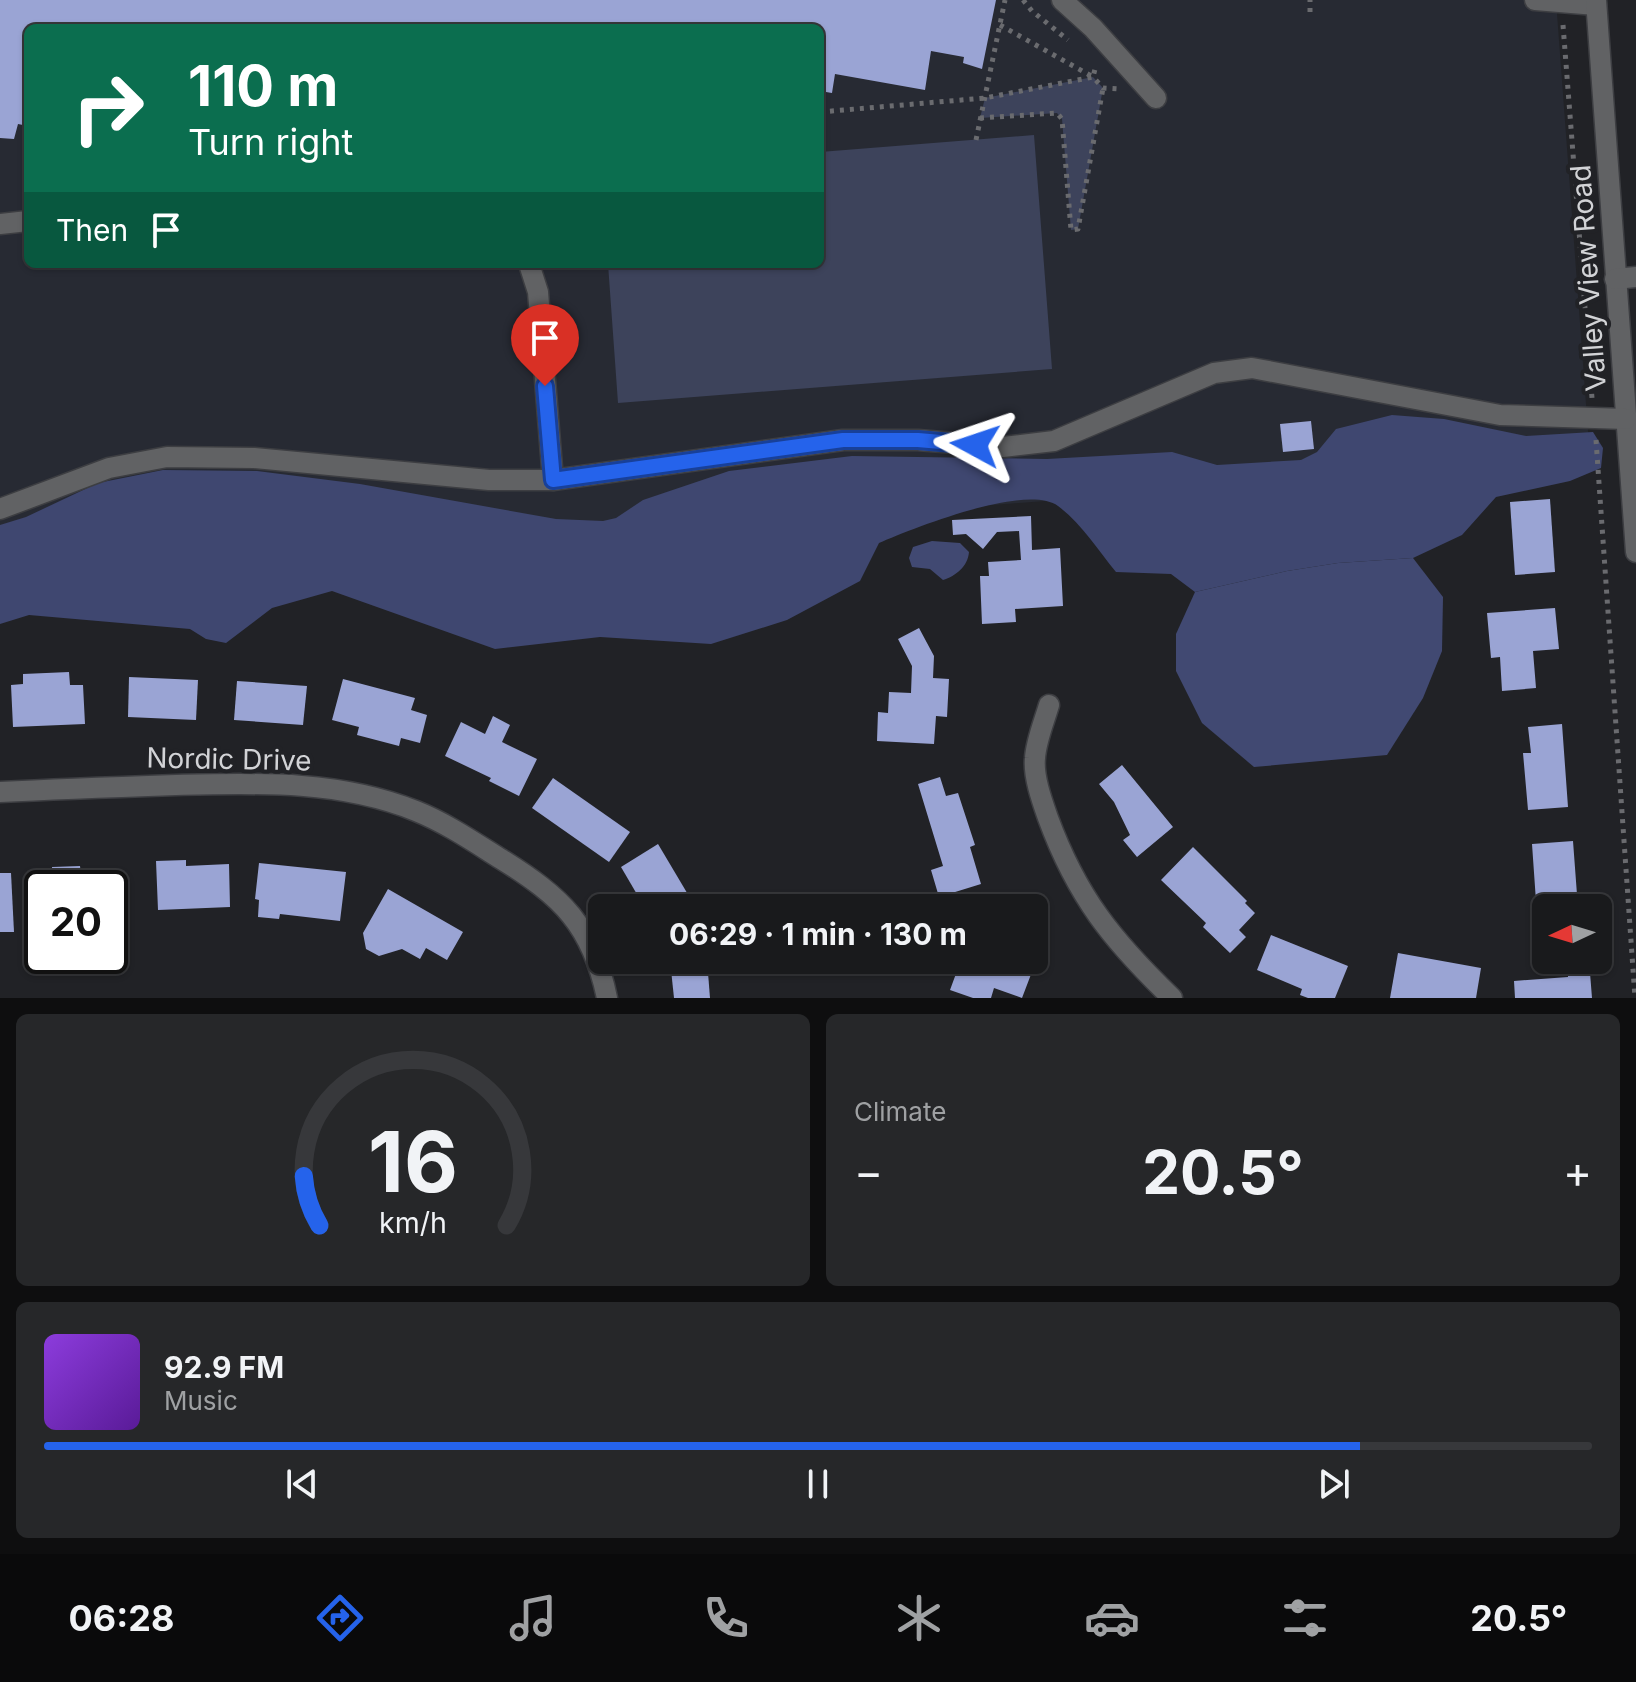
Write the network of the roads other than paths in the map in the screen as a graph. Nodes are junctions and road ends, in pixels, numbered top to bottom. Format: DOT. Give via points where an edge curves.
graph roads {
  1 [pos="1062,0"];
  2 [pos="1535,0"];
  3 [pos="1596,2"];
  4 [pos="1156,98"];
  5 [pos="24,221"];
  6 [pos="0,224"];
  7 [pos="530,268"];
  8 [pos="1626,278"];
  9 [pos="1626,419"];
  10 [pos="553,480"];
  11 [pos="0,509"];
  12 [pos="1636,552"];
  13 [pos="1049,705"];
  14 [pos="0,792"];
  15 [pos="607,998"];
  16 [pos="1172,998"];
  1 -- 4 [label="street"];
  2 -- 3 [label="street"];
  3 -- 8 [label="street, Valley View Road"];
  5 -- 6 [label="street"];
  7 -- 10 [label="street" via="538,292"];
  8 -- 9 [label="street, Valley View Road"];
  9 -- 10 [label="street" via="1500,415 1252,368 1214,373 1054,441 1003,447 843,440"];
  9 -- 12 [label="street, Valley View Road"];
  10 -- 11 [label="street" via="489,480 254,458 167,457 109,468"];
  13 -- 16 [label="street" via="1034,760 1042,801 1064,861 1128,956"];
  14 -- 15 [label="street, Nordic Drive" via="303,784 361,794 417,812 533,879 563,903 585,932 601,967"];
}
